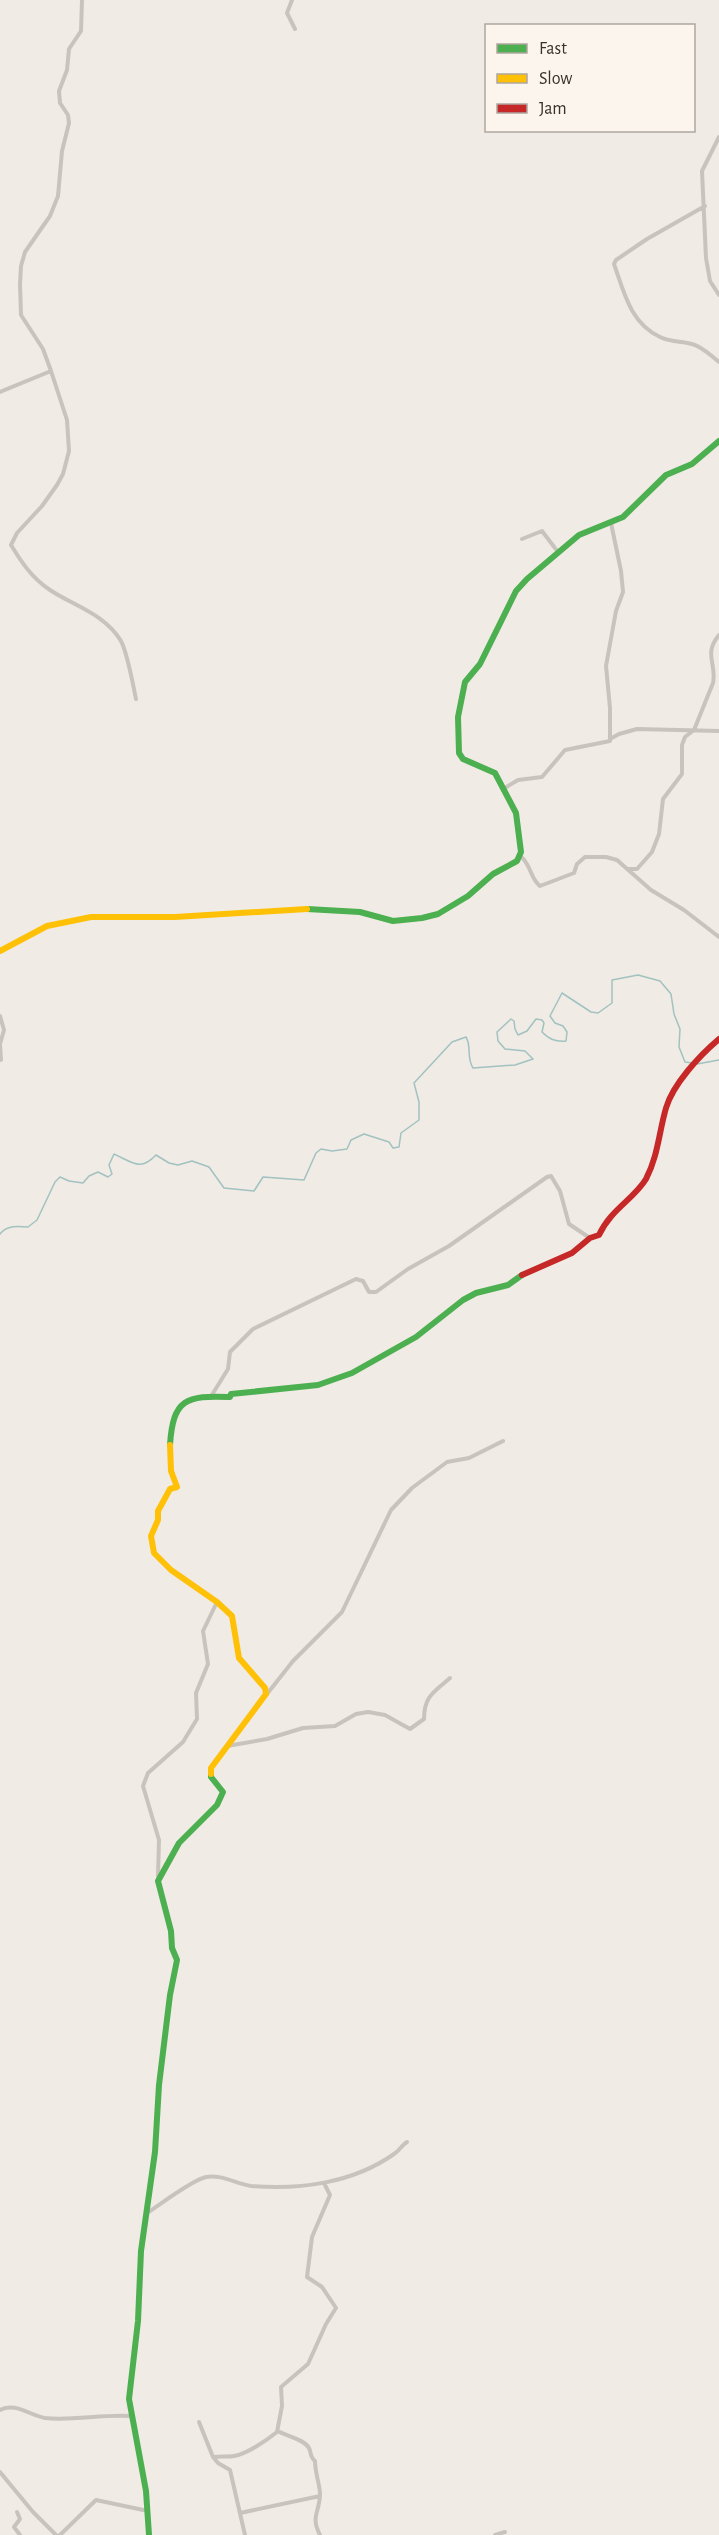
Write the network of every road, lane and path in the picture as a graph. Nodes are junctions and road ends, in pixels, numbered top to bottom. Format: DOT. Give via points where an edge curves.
graph roads {
  1 [pos="81,0"];
  2 [pos="292,0"];
  3 [pos="295,29"];
  4 [pos="719,137"];
  5 [pos="705,206"];
  6 [pos="719,294"];
  7 [pos="719,362"];
  8 [pos="51,371"];
  9 [pos="0,392"];
  10 [pos="719,441"];
  11 [pos="611,522"];
  12 [pos="522,539"];
  13 [pos="558,552"];
  14 [pos="719,635"];
  15 [pos="136,699"];
  16 [pos="694,730"];
  17 [pos="719,731"];
  18 [pos="610,739"];
  19 [pos="503,789"];
  20 [pos="520,856"];
  21 [pos="627,869"];
  22 [pos="637,869"];
  23 [pos="638,879"];
  24 [pos="719,936"];
  25 [pos="0,951"];
  26 [pos="0,1016"];
  27 [pos="719,1039"];
  28 [pos="2,1060"];
  29 [pos="590,1238"];
  30 [pos="210,1398"];
  31 [pos="502,1441"];
  32 [pos="217,1602"];
  33 [pos="450,1678"];
  34 [pos="266,1694"];
  35 [pos="226,1746"];
  36 [pos="159,1877"];
  37 [pos="407,2142"];
  38 [pos="324,2183"];
  39 [pos="146,2213"];
  40 [pos="0,2410"];
  41 [pos="131,2416"];
  42 [pos="200,2422"];
  43 [pos="278,2431"];
  44 [pos="230,2456"];
  45 [pos="213,2457"];
  46 [pos="228,2468"];
  47 [pos="0,2472"];
  48 [pos="320,2496"];
  49 [pos="149,2511"];
  50 [pos="17,2512"];
  51 [pos="240,2513"];
  52 [pos="505,2532"];
  53 [pos="20,2535"];
  54 [pos="58,2535"];
  55 [pos="149,2535"];
  56 [pos="245,2535"];
  57 [pos="320,2535"];
  58 [pos="495,2535"];
  1 -- 8 [label="street" via="81,31 69,49 59,91 69,123 58,196 50,216 25,252 21,266 21,315 43,349"];
  2 -- 3 [label="street" via="288,13"];
  4 -- 5 [label="street" via="703,167"];
  5 -- 6 [label="street" via="706,258 710,281"];
  5 -- 7 [label="street" via="647,239 614,264 629,305 643,325 662,338 702,348"];
  8 -- 9 [label="street"];
  8 -- 15 [label="street" via="70,440 66,466 42,506 11,545 33,576 114,631 124,647"];
  10 -- 11 [label="street" via="692,464 666,475 622,517"];
  11 -- 13 [label="street" via="579,535"];
  11 -- 18 [label="street" via="623,592 606,666"];
  12 -- 13 [label="street" via="542,531"];
  13 -- 19 [label="street" via="516,591 480,664 462,688 458,717 460,757 495,773"];
  14 -- 16 [label="street" via="710,656 713,683"];
  16 -- 17 [label="street"];
  16 -- 18 [label="street" via="637,729"];
  16 -- 22 [label="street" via="682,745 680,779 663,799 659,834 652,852"];
  18 -- 19 [label="street" via="565,750 542,777 518,780"];
  19 -- 20 [label="street" via="516,813"];
  20 -- 21 [label="street" via="540,886 574,873 577,864 587,856 614,858"];
  20 -- 25 [label="street" via="468,896 438,914 422,918 389,921 360,912 302,909 176,917 102,915 47,927"];
  21 -- 22 [label="street"];
  21 -- 23 [label="street"];
  22 -- 23 [label="street"];
  23 -- 24 [label="street"];
  26 -- 28 [label="street" via="4,1030 0,1044"];
  27 -- 29 [label="street" via="671,1095 645,1180 606,1220 599,1235"];
  29 -- 30 [label="street" via="572,1252 508,1285 463,1300 416,1337 336,1380"];
  29 -- 30 [label="street" via="569,1224 559,1189 552,1176 547,1177 468,1234 376,1292 369,1292 363,1281 356,1279 253,1329 230,1352 228,1369"];
  30 -- 32 [label="street" via="178,1406 170,1463 172,1481 177,1487 170,1489 160,1507 150,1541 153,1553 171,1570"];
  31 -- 34 [label="street" via="469,1458 447,1462 397,1502 339,1616"];
  32 -- 34 [label="street" via="233,1618 240,1661"];
  32 -- 36 [label="street" via="203,1631 208,1664 196,1693 197,1719 183,1742 147,1773 143,1786 159,1840"];
  33 -- 35 [label="street" via="427,1700 424,1719 410,1729 385,1715 368,1712 335,1726 303,1728"];
  34 -- 35 [label="street"];
  35 -- 36 [label="street" via="210,1771 222,1790 221,1800 179,1843"];
  36 -- 39 [label="street" via="177,1960"];
  37 -- 38 [label="street" via="383,2161"];
  38 -- 39 [label="street" via="252,2186 206,2177"];
  38 -- 43 [label="street" via="330,2195 312,2237 307,2277 322,2287 336,2308 308,2364 281,2387"];
  39 -- 41 [label="street"];
  40 -- 41 [label="street" via="21,2409 53,2418"];
  41 -- 49 [label="street"];
  42 -- 45 [label="street"];
  43 -- 44 [label="street" via="258,2446"];
  43 -- 48 [label="street" via="309,2448"];
  44 -- 45 [label="street"];
  44 -- 46 [label="street"];
  45 -- 46 [label="street"];
  46 -- 51 [label="street"];
  47 -- 54 [label="street"];
  48 -- 51 [label="street"];
  48 -- 57 [label="street" via="314,2517"];
  49 -- 54 [label="street" via="96,2500"];
  49 -- 55 [label="street"];
  50 -- 53 [label="street" via="20,2519 14,2527"];
  51 -- 56 [label="street"];
  52 -- 58 [label="street"];
}
